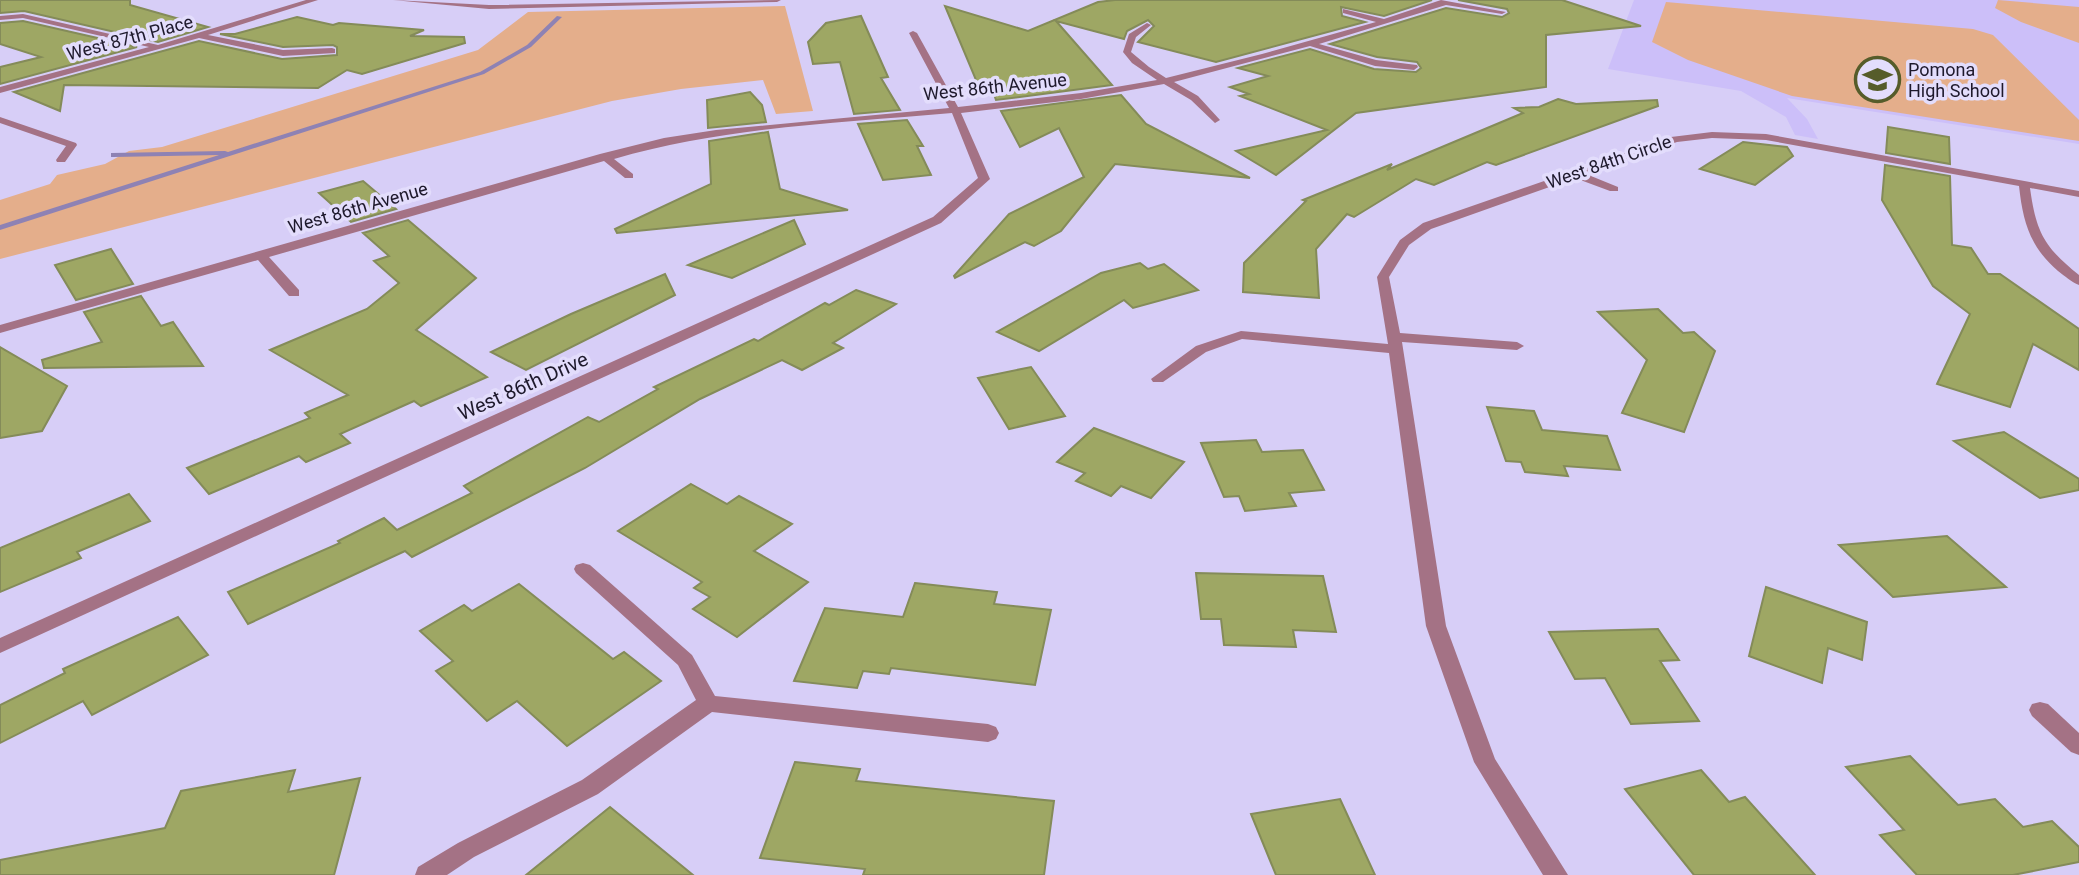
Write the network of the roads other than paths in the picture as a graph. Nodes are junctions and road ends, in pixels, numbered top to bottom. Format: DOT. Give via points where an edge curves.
graph roads {
  1 [pos="314,0"];
  2 [pos="397,0"];
  3 [pos="777,0"];
  4 [pos="1445,2"];
  5 [pos="1346,11"];
  6 [pos="1502,12"];
  7 [pos="2,16"];
  8 [pos="1383,22"];
  9 [pos="1147,25"];
  10 [pos="913,33"];
  11 [pos="201,35"];
  12 [pos="1310,44"];
  13 [pos="159,47"];
  14 [pos="332,51"];
  15 [pos="1414,67"];
  16 [pos="1171,81"];
  17 [pos="0,90"];
  18 [pos="955,110"];
  19 [pos="0,120"];
  20 [pos="1215,120"];
  21 [pos="604,156"];
  22 [pos="61,160"];
  23 [pos="1576,174"];
  24 [pos="629,176"];
  25 [pos="2024,184"];
  26 [pos="1614,189"];
  27 [pos="2079,194"];
  28 [pos="260,255"];
  29 [pos="2079,281"];
  30 [pos="294,293"];
  31 [pos="0,329"];
  32 [pos="1395,343"];
  33 [pos="1517,346"];
  34 [pos="1158,379"];
  35 [pos="583,569"];
  36 [pos="0,646"];
  37 [pos="708,703"];
  38 [pos="2040,710"];
  39 [pos="988,733"];
  40 [pos="2079,746"];
  41 [pos="427,875"];
  42 [pos="1556,875"];
  1 -- 11 [label="street, West 87th Place"];
  2 -- 3 [label="street" via="505,7"];
  4 -- 6 [label="street, West 86th Avenue"];
  4 -- 8 [label="street, West 86th Avenue"];
  5 -- 8 [label="street"];
  7 -- 13 [label="street" via="23,16"];
  8 -- 12 [label="street, West 86th Avenue"];
  9 -- 16 [label="street" via="1132,36 1127,52 1135,63"];
  10 -- 18 [label="street"];
  11 -- 13 [label="street, West 87th Place"];
  11 -- 14 [label="street" via="283,53"];
  12 -- 15 [label="street" via="1375,63"];
  12 -- 16 [label="street, West 86th Avenue"];
  13 -- 17 [label="street, West 87th Place"];
  16 -- 18 [label="street, West 86th Avenue"];
  16 -- 20 [label="street" via="1206,105"];
  18 -- 21 [label="street, West 86th Avenue" via="730,129"];
  18 -- 36 [label="street, West 86th Drive" via="984,179 937,220"];
  19 -- 22 [label="street" via="72,145"];
  21 -- 24 [label="street"];
  21 -- 28 [label="street, West 86th Avenue"];
  23 -- 25 [label="street, West 84th Circle" via="1675,139 1712,135 1766,137"];
  23 -- 26 [label="street"];
  23 -- 32 [label="street, West 84th Circle" via="1427,226 1404,243 1383,277"];
  25 -- 27 [label="street, West 84th Circle"];
  25 -- 29 [label="street" via="2029,228 2036,241 2044,254"];
  28 -- 30 [label="street"];
  28 -- 31 [label="street, West 86th Avenue"];
  32 -- 33 [label="street"];
  32 -- 34 [label="street" via="1241,335 1201,349"];
  32 -- 42 [label="street, West 84th Circle" via="1436,626 1485,762"];
  35 -- 37 [label="street" via="685,660"];
  37 -- 39 [label="street"];
  37 -- 41 [label="street" via="590,787"];
  38 -- 40 [label="street"];
}
